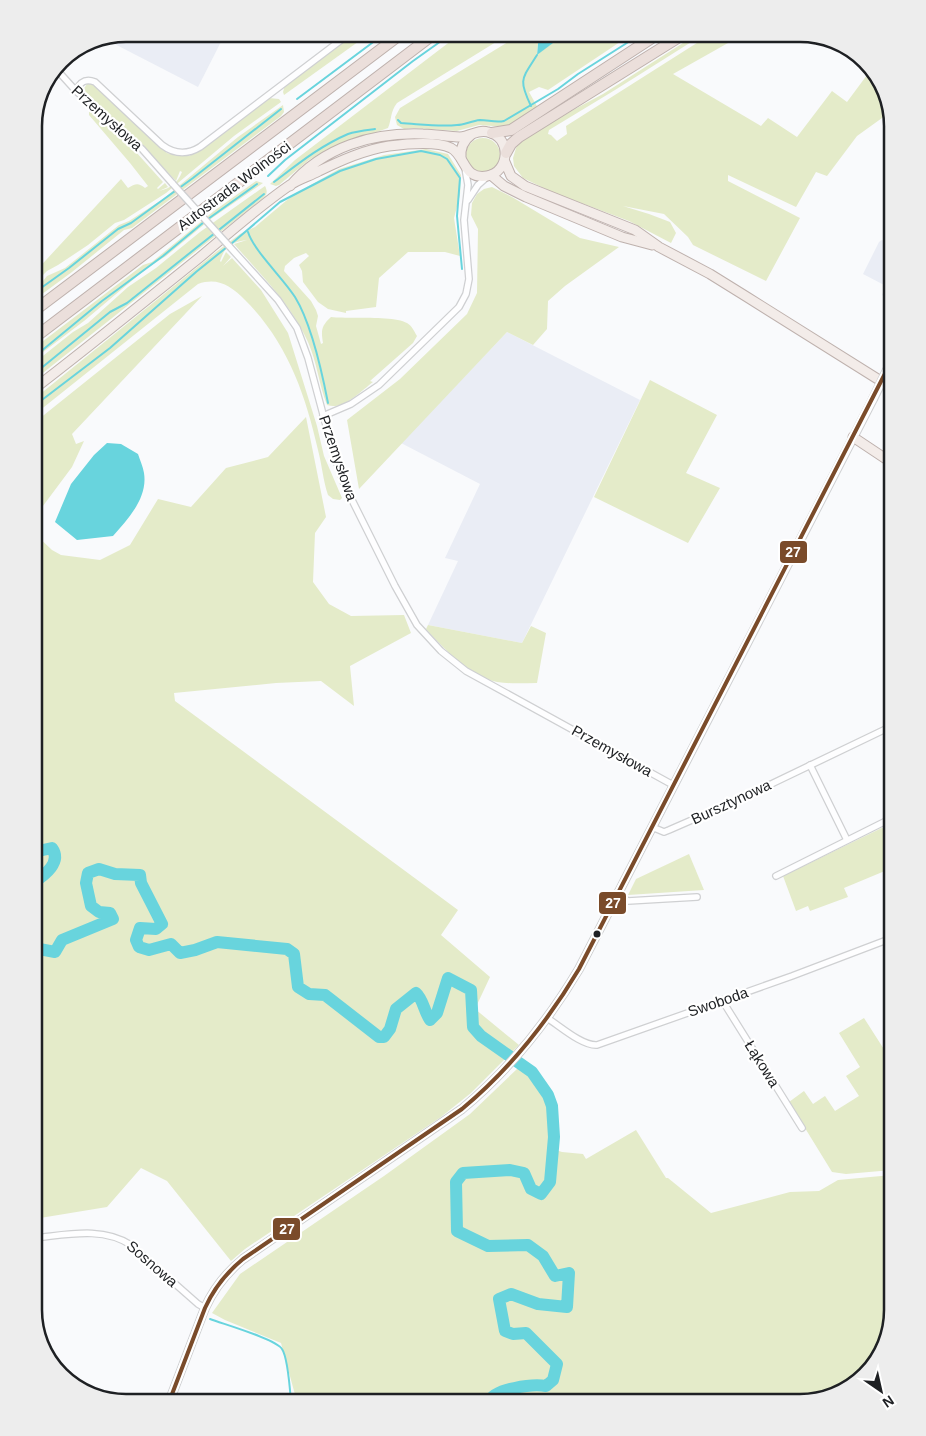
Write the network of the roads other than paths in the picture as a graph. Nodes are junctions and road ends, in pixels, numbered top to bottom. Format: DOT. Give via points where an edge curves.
graph roads {
  1 [pos="338,42"];
  2 [pos="390,42"];
  3 [pos="423,42"];
  4 [pos="645,43"];
  5 [pos="670,43"];
  6 [pos="61,75"];
  7 [pos="76,91"];
  8 [pos="492,133"];
  9 [pos="471,134"];
  10 [pos="505,157"];
  11 [pos="462,162"];
  12 [pos="489,176"];
  13 [pos="290,186"];
  14 [pos="466,202"];
  15 [pos="659,247"];
  16 [pos="43,304"];
  17 [pos="43,331"];
  18 [pos="884,376"];
  19 [pos="43,381"];
  20 [pos="884,383"];
  21 [pos="323,416"];
  22 [pos="853,437"];
  23 [pos="884,458"];
  24 [pos="884,730"];
  25 [pos="810,765"];
  26 [pos="673,785"];
  27 [pos="884,822"];
  28 [pos="652,827"];
  29 [pos="846,840"];
  30 [pos="776,876"];
  31 [pos="617,895"];
  32 [pos="696,897"];
  33 [pos="884,941"];
  34 [pos="722,1000"];
  35 [pos="547,1018"];
  36 [pos="802,1128"];
  37 [pos="42,1237"];
  38 [pos="205,1308"];
  39 [pos="172,1393"];
  1 -- 7 [label="street" via="200,147 188,152 174,151 161,144 95,82 83,81"];
  2 -- 16 [label="highway, Autostrada Wolności"];
  3 -- 17 [label="highway, Autostrada Wolności"];
  4 -- 8 [label="highway" via="511,130"];
  5 -- 10 [label="highway" via="519,137 511,144"];
  6 -- 7 [label="street, Przemysłowa"];
  7 -- 21 [label="street, Przemysłowa, bridge" via="130,138 278,300 297,328"];
  8 -- 9 [label="main road" via="481,131"];
  8 -- 10 [label="main road" via="502,141"];
  9 -- 11 [label="main road" via="461,147"];
  9 -- 13 [label="main road" via="459,137 424,134 375,137 342,147 314,162"];
  10 -- 12 [label="main road" via="498,171"];
  10 -- 15 [label="main road" via="511,176 525,186 635,230"];
  11 -- 12 [label="main road" via="474,175"];
  11 -- 13 [label="main road" via="447,146 387,146 345,158"];
  11 -- 14 [label="street" via="468,185"];
  12 -- 14 [label="street"];
  12 -- 15 [label="main road" via="562,212 622,237"];
  13 -- 19 [label="main road"];
  14 -- 21 [label="street" via="464,220 469,279 459,307 379,385 352,404"];
  15 -- 20 [label="main road" via="710,274"];
  18 -- 22 [label="main road, bridge"];
  21 -- 26 [label="street, Przemysłowa" via="336,462 354,506 417,625 432,642 466,671"];
  22 -- 23 [label="main road"];
  22 -- 26 [label="main road"];
  24 -- 25 [label="street, Bursztynowa"];
  25 -- 28 [label="street, Bursztynowa" via="664,832"];
  25 -- 29 [label="street"];
  26 -- 28 [label="main road"];
  27 -- 29 [label="street"];
  28 -- 31 [label="main road"];
  29 -- 30 [label="street"];
  31 -- 32 [label="street" via="628,900"];
  31 -- 35 [label="main road" via="579,969"];
  33 -- 34 [label="street, Swoboda"];
  34 -- 35 [label="street, Swoboda" via="594,1045"];
  34 -- 36 [label="street, Łąkowa"];
  35 -- 38 [label="main road" via="480,1094 455,1115 243,1259 222,1280"];
  37 -- 38 [label="street, Sosnowa" via="92,1233 120,1238"];
  38 -- 39 [label="main road"];
}
